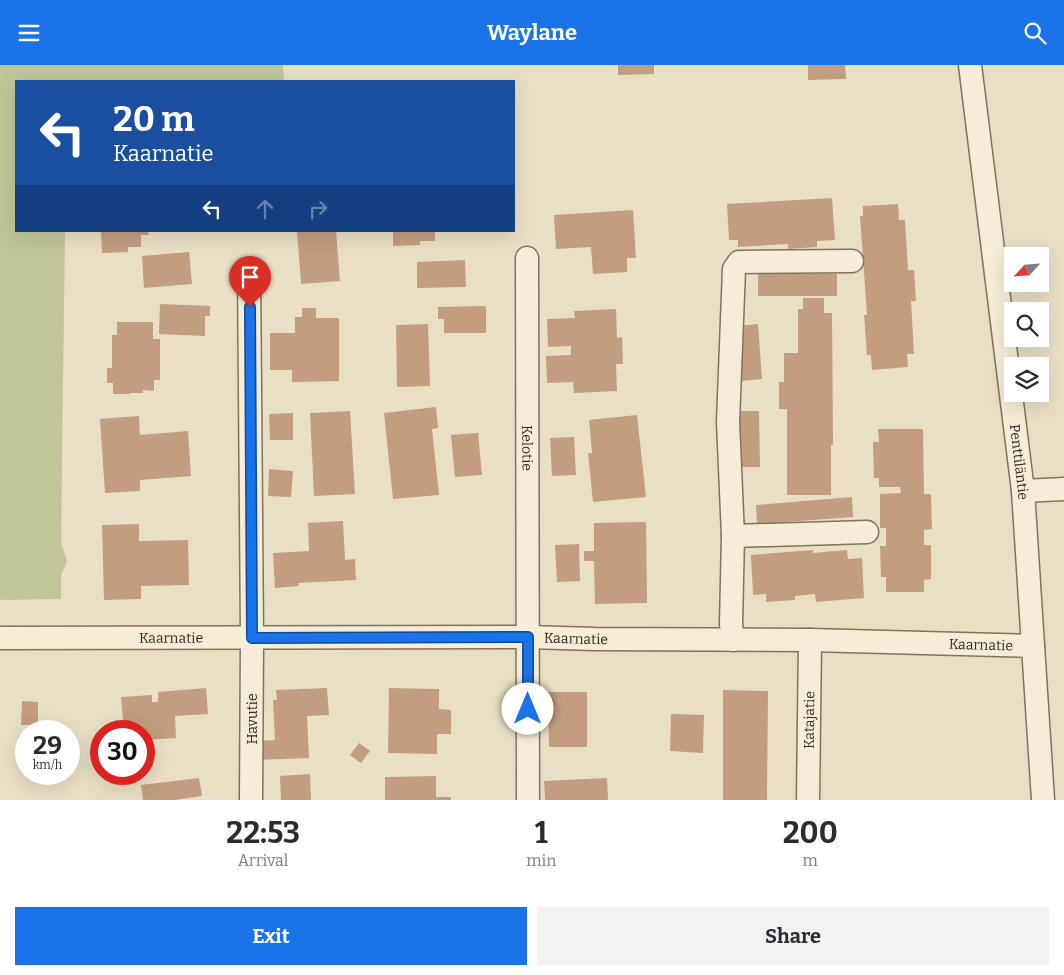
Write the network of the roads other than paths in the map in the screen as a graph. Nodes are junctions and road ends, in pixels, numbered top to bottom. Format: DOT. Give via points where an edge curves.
graph roads {
  1 [pos="970,65"];
  2 [pos="527,258"];
  3 [pos="852,261"];
  4 [pos="249,269"];
  5 [pos="1064,489"];
  6 [pos="1023,491"];
  7 [pos="867,532"];
  8 [pos="733,536"];
  9 [pos="528,637"];
  10 [pos="0,638"];
  11 [pos="252,638"];
  12 [pos="732,640"];
  13 [pos="810,640"];
  14 [pos="1033,646"];
  15 [pos="251,800"];
  16 [pos="528,800"];
  17 [pos="808,800"];
  18 [pos="1043,800"];
  1 -- 6 [label="street, Penttiläntie"];
  2 -- 9 [label="street, Kelotie"];
  3 -- 8 [label="street" via="739,262 734,269 728,422"];
  4 -- 11 [label="street, Havutie"];
  5 -- 6 [label="street"];
  6 -- 14 [label="street, Penttiläntie"];
  7 -- 8 [label="street"];
  8 -- 12 [label="street"];
  9 -- 11 [label="street, Kaarnatie"];
  9 -- 12 [label="street, Kaarnatie"];
  9 -- 16 [label="street, Kelotie"];
  10 -- 11 [label="street, Kaarnatie"];
  11 -- 15 [label="street, Havutie"];
  12 -- 13 [label="street, Kaarnatie"];
  13 -- 14 [label="street, Kaarnatie"];
  13 -- 17 [label="street, Katajatie"];
  14 -- 18 [label="street, Penttiläntie"];
}
